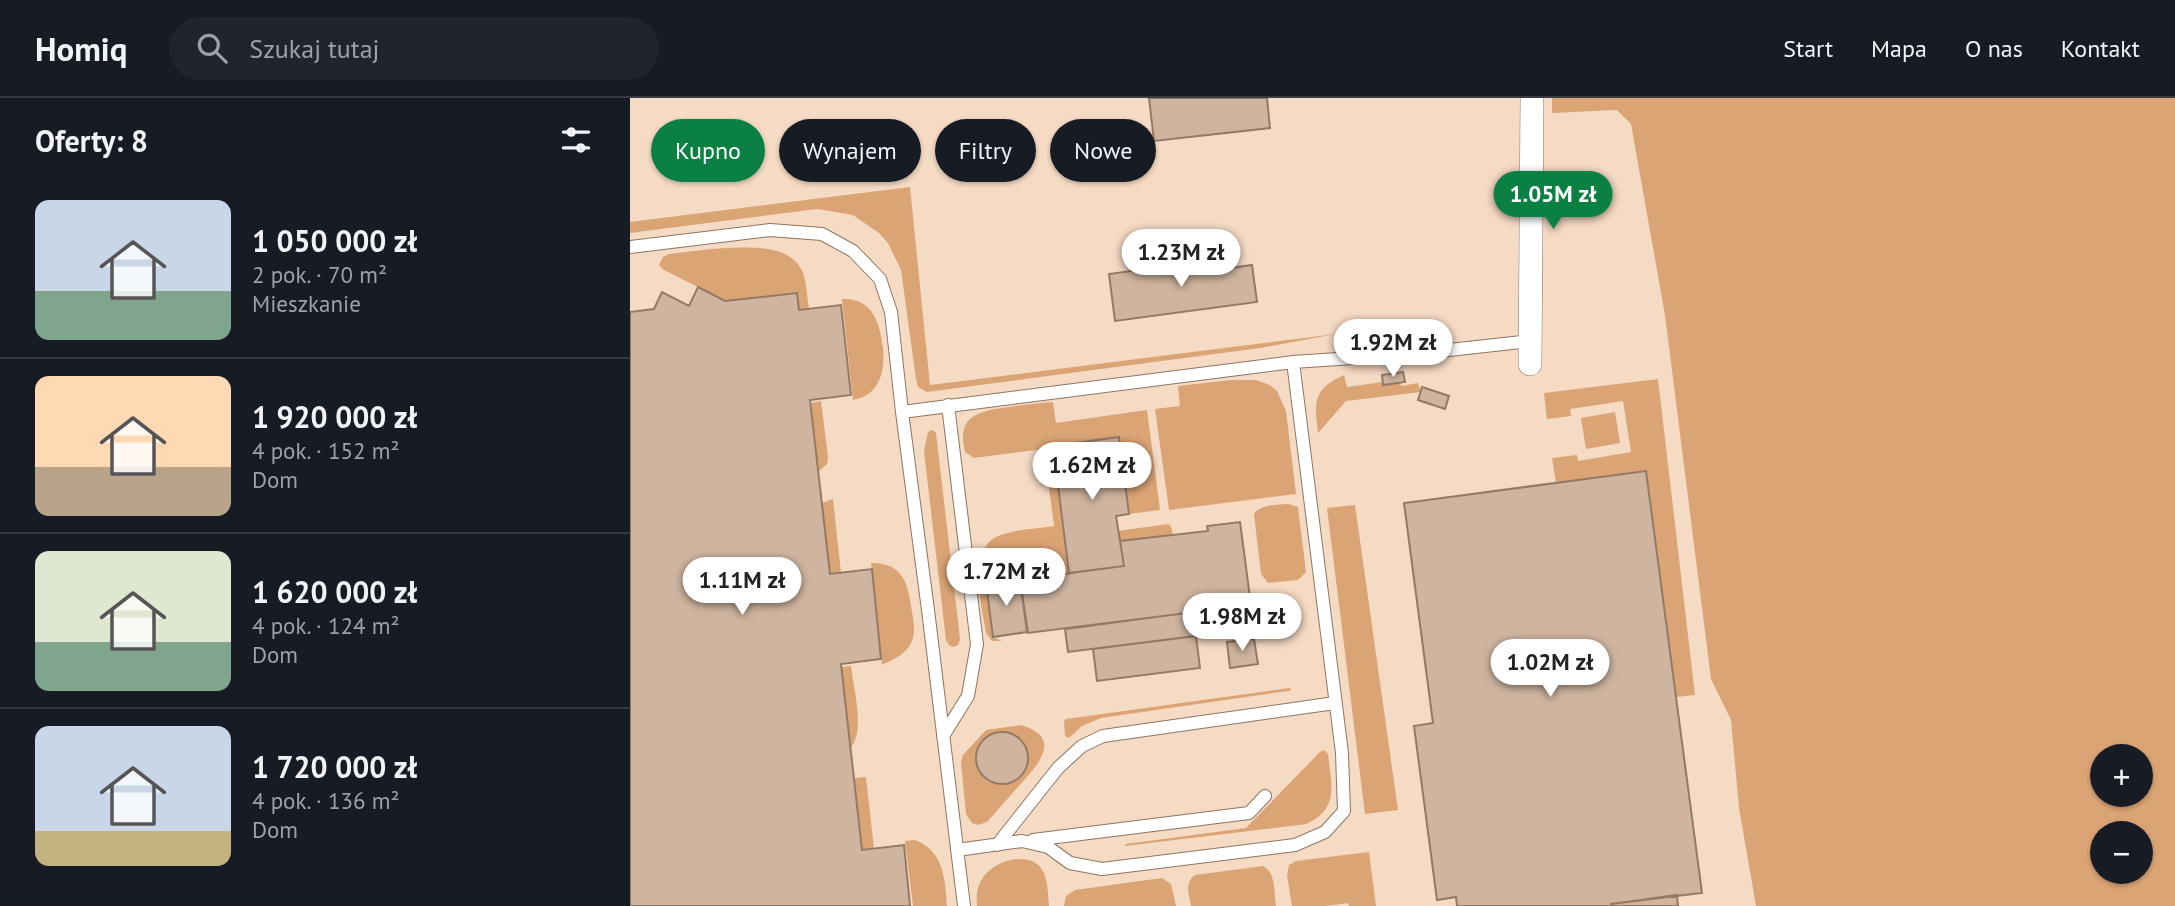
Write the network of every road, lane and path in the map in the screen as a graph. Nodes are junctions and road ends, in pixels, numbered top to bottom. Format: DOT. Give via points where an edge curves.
graph roads {
  1 [pos="1532,98"];
  2 [pos="630,247"];
  3 [pos="1531,341"];
  4 [pos="1293,362"];
  5 [pos="1530,364"];
  6 [pos="948,405"];
  7 [pos="902,412"];
  8 [pos="1335,703"];
  9 [pos="943,736"];
  10 [pos="1265,796"];
  11 [pos="1022,841"];
  12 [pos="997,845"];
  13 [pos="957,850"];
  14 [pos="964,906"];
  1 -- 3 [label="street"];
  2 -- 7 [label="lane" via="771,230 822,234 853,251 880,279 891,312"];
  3 -- 4 [label="lane"];
  3 -- 5 [label="street"];
  4 -- 6 [label="lane"];
  4 -- 8 [label="lane"];
  6 -- 7 [label="lane"];
  6 -- 9 [label="lane" via="977,644 968,696"];
  7 -- 9 [label="lane"];
  8 -- 11 [label="lane" via="1344,811 1325,832 1295,845 1102,869 1070,863 1048,847"];
  8 -- 12 [label="lane" via="1103,736 1082,746 1058,768"];
  9 -- 13 [label="lane"];
  10 -- 11 [label="lane" via="1249,813"];
  11 -- 12 [label="lane"];
  12 -- 13 [label="lane"];
  13 -- 14 [label="lane"];
}
